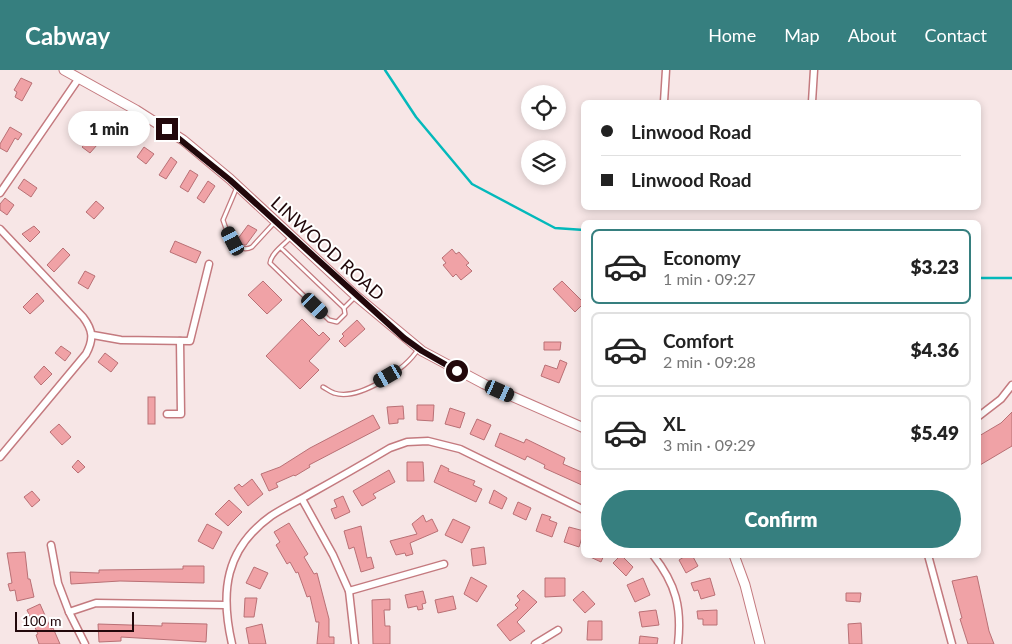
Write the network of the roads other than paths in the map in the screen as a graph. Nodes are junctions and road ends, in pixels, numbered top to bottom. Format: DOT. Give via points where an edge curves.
graph roads {
  1 [pos="64,70"];
  2 [pos="666,70"];
  3 [pos="814,70"];
  4 [pos="79,78"];
  5 [pos="664,100"];
  6 [pos="812,100"];
  7 [pos="238,187"];
  8 [pos="0,193"];
  9 [pos="276,222"];
  10 [pos="0,229"];
  11 [pos="292,236"];
  12 [pos="280,248"];
  13 [pos="209,264"];
  14 [pos="356,296"];
  15 [pos="344,308"];
  16 [pos="93,335"];
  17 [pos="180,341"];
  18 [pos="418,348"];
  19 [pos="1012,385"];
  20 [pos="324,387"];
  21 [pos="167,414"];
  22 [pos="981,415"];
  23 [pos="581,427"];
  24 [pos="0,457"];
  25 [pos="302,499"];
  26 [pos="581,509"];
  27 [pos="51,545"];
  28 [pos="655,558"];
  29 [pos="735,558"];
  30 [pos="929,558"];
  31 [pos="444,564"];
  32 [pos="349,592"];
  33 [pos="225,604"];
  34 [pos="69,612"];
  35 [pos="558,630"];
  36 [pos="85,644"];
  37 [pos="232,644"];
  38 [pos="355,644"];
  39 [pos="535,644"];
  40 [pos="678,644"];
  41 [pos="760,644"];
  42 [pos="952,644"];
  1 -- 4 [label="street, LINWOOD ROAD"];
  2 -- 5 [label="street"];
  3 -- 6 [label="street"];
  4 -- 7 [label="street, LINWOOD ROAD" via="167,129"];
  4 -- 8 [label="street"];
  7 -- 9 [label="street, LINWOOD ROAD"];
  7 -- 9 [label="lane" via="223,220 239,248 252,246"];
  9 -- 11 [label="street, LINWOOD ROAD"];
  10 -- 16 [label="street" via="83,317"];
  11 -- 12 [label="lane"];
  11 -- 14 [label="street, LINWOOD ROAD"];
  12 -- 15 [label="lane"];
  12 -- 15 [label="lane" via="271,258 272,265 329,320 337,322 345,314"];
  13 -- 17 [label="street" via="190,341"];
  14 -- 15 [label="lane"];
  14 -- 18 [label="street, LINWOOD ROAD"];
  16 -- 17 [label="street" via="121,340"];
  16 -- 24 [label="street" via="86,354"];
  17 -- 21 [label="street" via="181,414"];
  18 -- 20 [label="lane" via="408,363 367,389 340,394"];
  18 -- 23 [label="street, LINWOOD ROAD" via="468,376"];
  19 -- 22 [label="street" via="1001,400"];
  25 -- 26 [label="street" via="390,448 406,442 428,441 460,450"];
  25 -- 32 [label="street" via="334,555"];
  25 -- 33 [label="street" via="272,515 252,532 232,566"];
  27 -- 34 [label="street" via="58,584"];
  28 -- 40 [label="street" via="676,597 681,617"];
  29 -- 41 [label="street"];
  30 -- 42 [label="street"];
  31 -- 32 [label="street"];
  32 -- 38 [label="street"];
  33 -- 34 [label="street" via="96,603"];
  33 -- 37 [label="street"];
  34 -- 36 [label="street"];
  35 -- 39 [label="street"];
}
